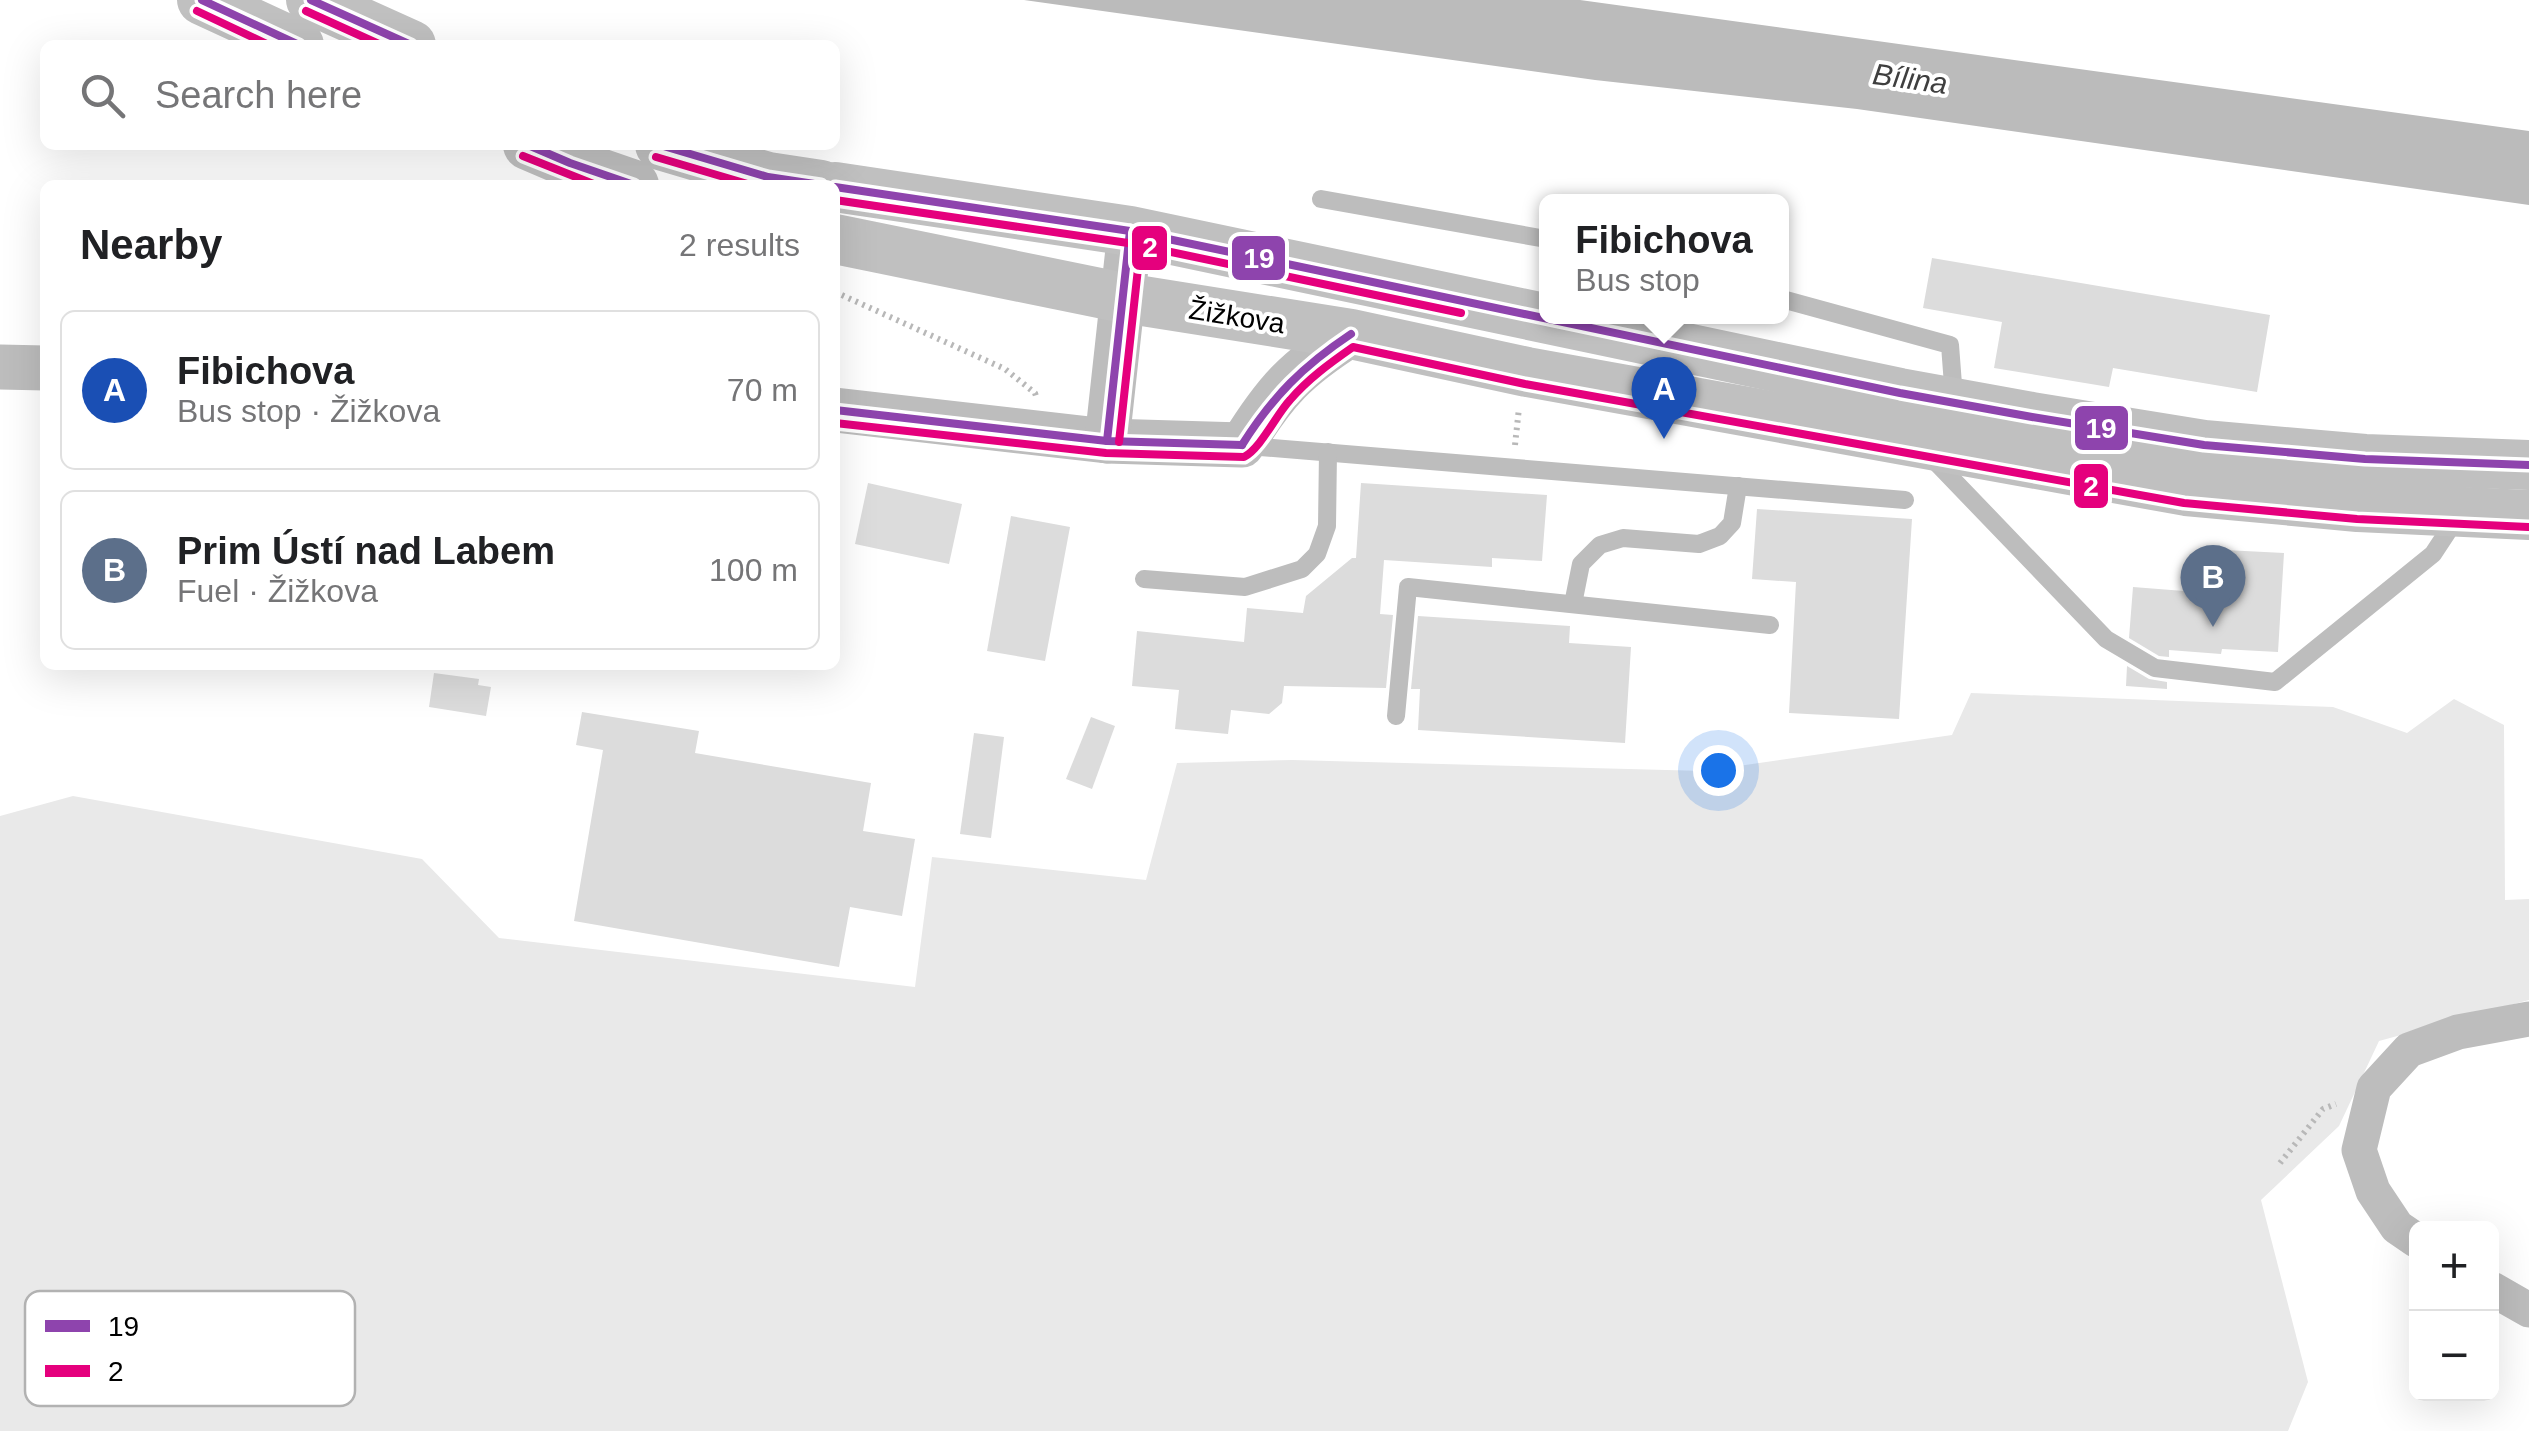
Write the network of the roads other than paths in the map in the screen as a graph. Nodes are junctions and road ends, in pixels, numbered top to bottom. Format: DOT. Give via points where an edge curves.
graph roads {
  1 [pos="202,0"];
  2 [pos="311,0"];
  3 [pos="289,40"];
  4 [pos="400,40"];
  5 [pos="539,150"];
  6 [pos="677,150"];
  7 [pos="619,180"];
  8 [pos="788,180"];
  9 [pos="840,188"];
  10 [pos="1321,199"];
  11 [pos="1130,231"];
  12 [pos="1539,238"];
  13 [pos="840,240"];
  14 [pos="1124,298"];
  15 [pos="1789,301"];
  16 [pos="1539,316"];
  17 [pos="1576,324"];
  18 [pos="1351,334"];
  19 [pos="0,367"];
  20 [pos="40,368"];
  21 [pos="1954,403"];
  22 [pos="840,411"];
  23 [pos="1107,441"];
  24 [pos="1917,443"];
  25 [pos="1242,445"];
  26 [pos="1328,452"];
  27 [pos="2529,465"];
  28 [pos="1738,486"];
  29 [pos="1906,500"];
  30 [pos="2461,512"];
  31 [pos="2529,516"];
  32 [pos="1144,579"];
  33 [pos="1573,604"];
  34 [pos="1770,625"];
  35 [pos="1396,716"];
  36 [pos="2529,1019"];
  37 [pos="2409,1235"];
  38 [pos="2499,1292"];
  39 [pos="2529,1310"];
  1 -- 3 [label="main road"];
  2 -- 4 [label="main road"];
  5 -- 7 [label="main road"];
  6 -- 8 [label="main road"];
  9 -- 11 [label="main road"];
  10 -- 12 [label="lane"];
  11 -- 14 [label="street"];
  11 -- 16 [label="main road"];
  13 -- 14 [label="main road, Žižkova"];
  14 -- 18 [label="main road, Žižkova"];
  14 -- 23 [label="street"];
  15 -- 21 [label="lane" via="1950,344"];
  17 -- 21 [label="main road"];
  18 -- 24 [label="main road, Žižkova"];
  18 -- 25 [label="street" via="1279,389"];
  19 -- 20 [label="street"];
  21 -- 27 [label="main road" via="2204,445 2365,460"];
  22 -- 23 [label="street"];
  23 -- 25 [label="street"];
  24 -- 30 [label="main road, Žižkova" via="2186,491"];
  24 -- 30 [label="lane" via="2106,639 2154,668 2275,682 2433,554"];
  25 -- 26 [label="lane"];
  26 -- 28 [label="lane"];
  26 -- 32 [label="lane" via="1327,526 1317,554 1302,569 1245,588"];
  28 -- 29 [label="lane"];
  28 -- 33 [label="lane" via="1732,523 1720,536 1698,544 1624,538 1600,546 1580,564"];
  30 -- 31 [label="main road, Žižkova"];
  33 -- 34 [label="lane"];
  33 -- 35 [label="lane" via="1408,587"];
  36 -- 37 [label="street" via="2458,1032 2409,1050 2374,1088 2360,1150 2373,1191"];
  38 -- 39 [label="street"];
}
